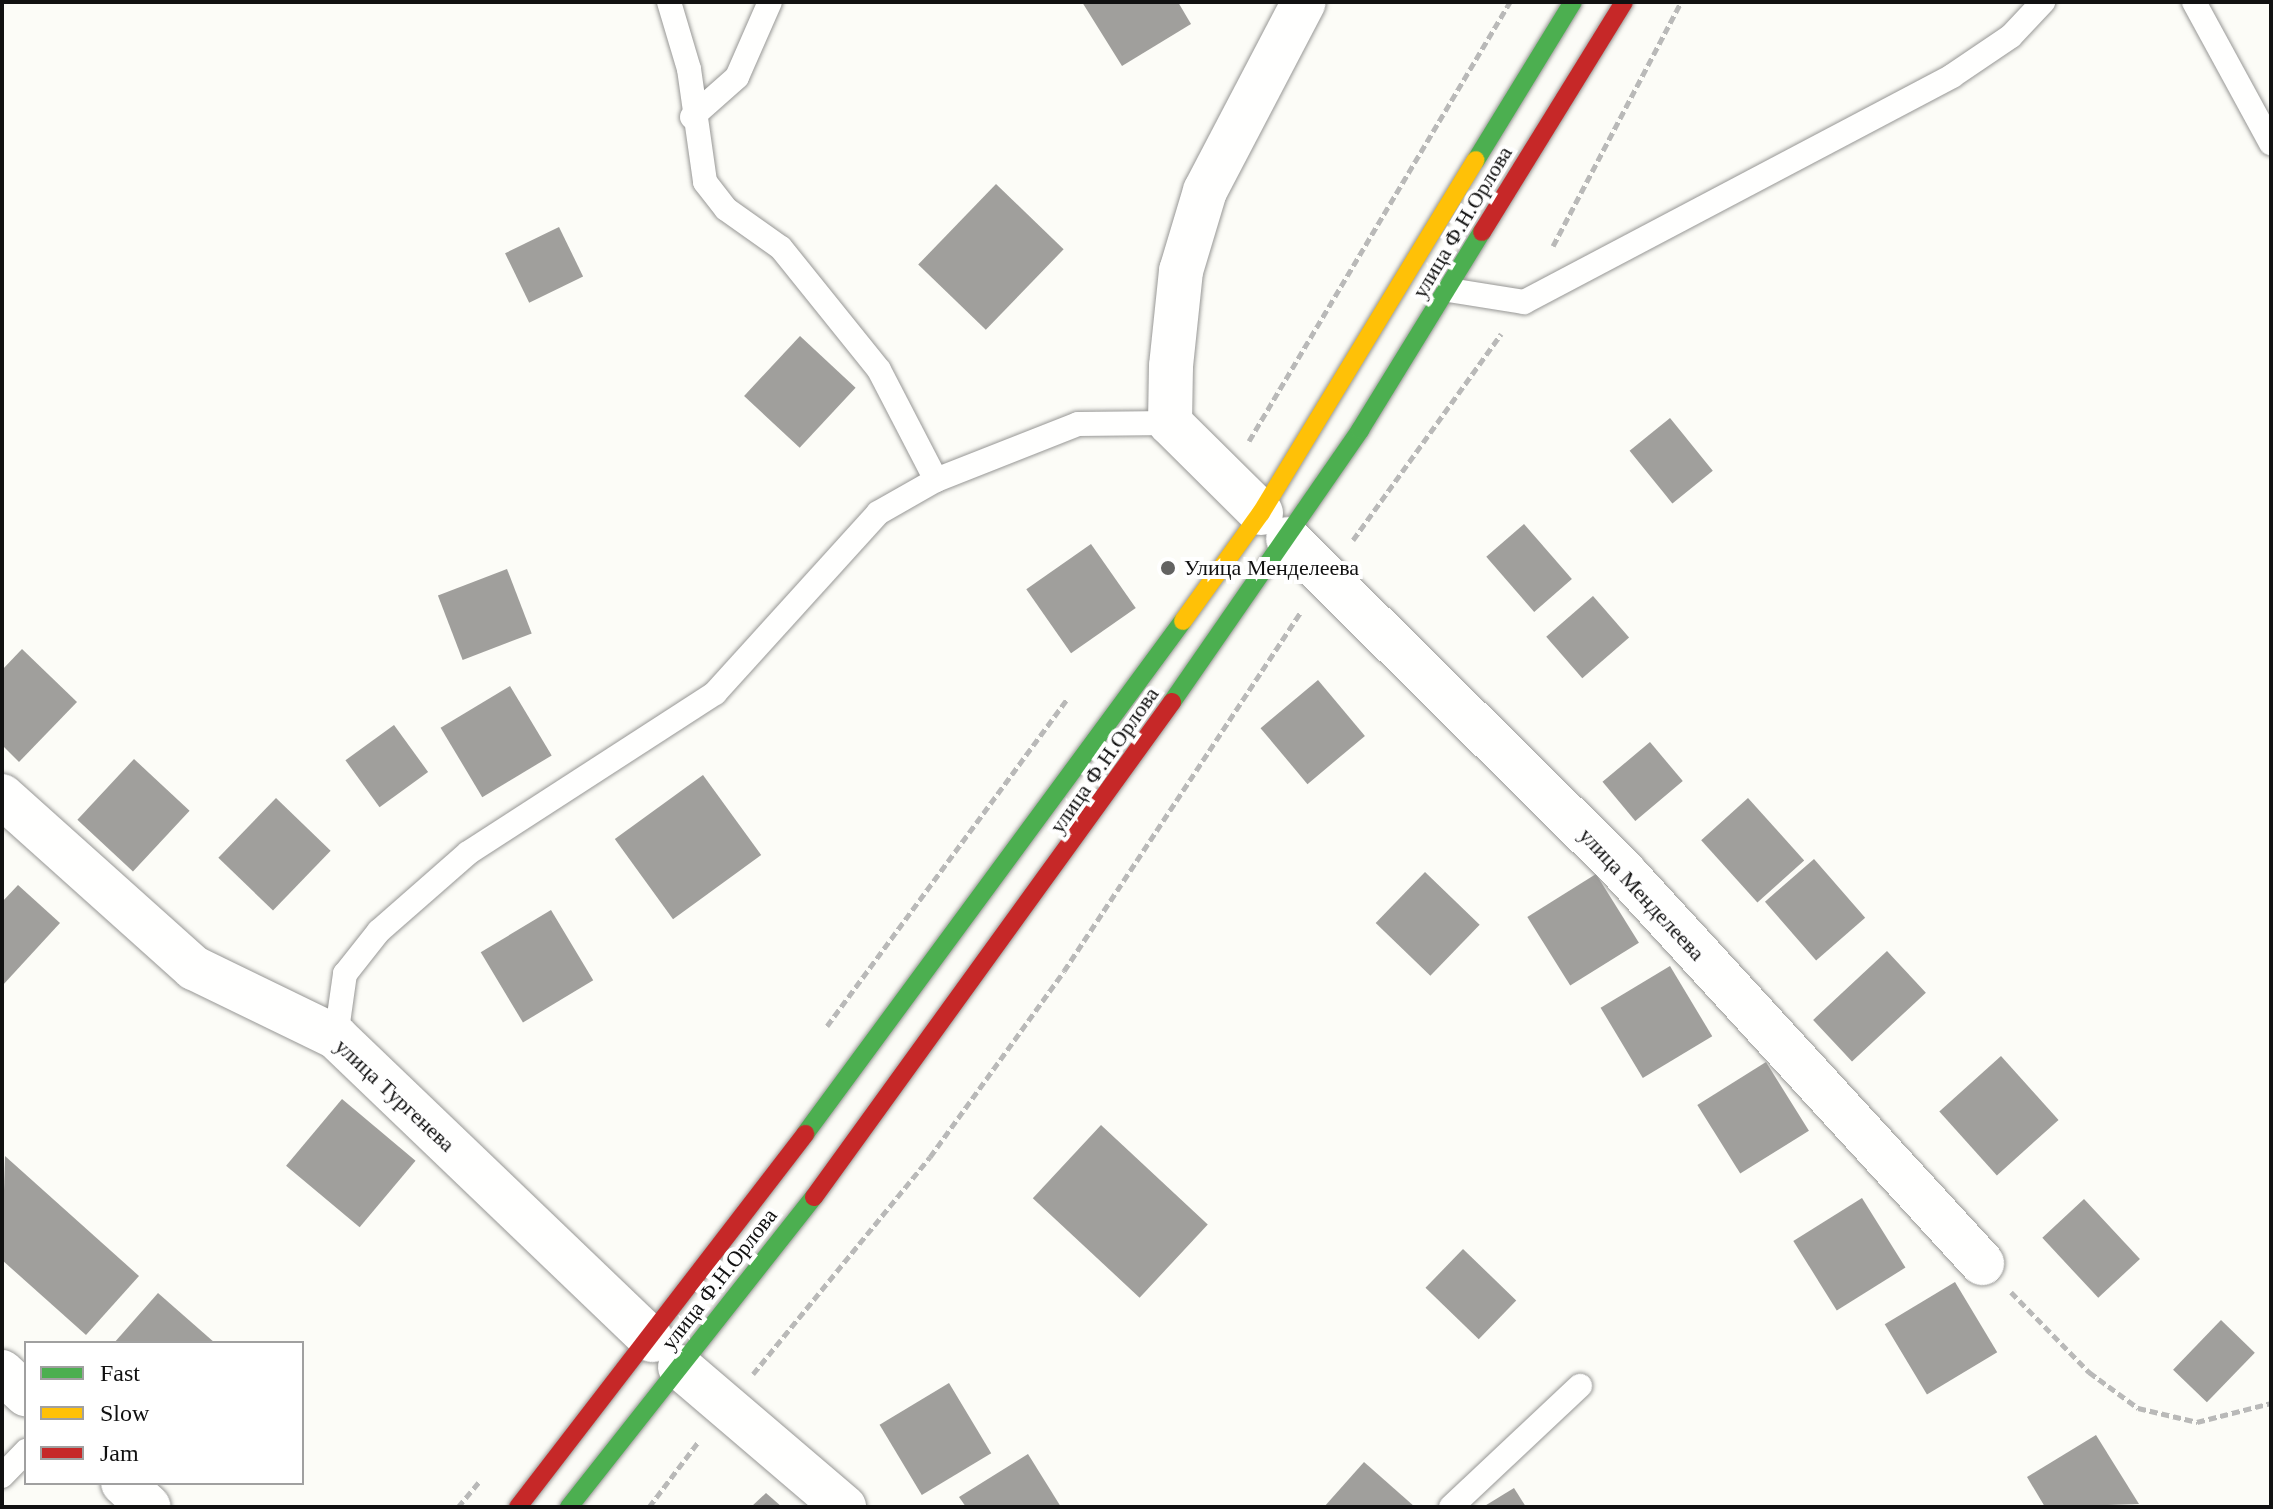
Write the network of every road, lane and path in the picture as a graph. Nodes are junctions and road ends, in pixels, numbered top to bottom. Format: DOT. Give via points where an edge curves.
graph roads {
  1 [pos="669,2"];
  2 [pos="770,2"];
  3 [pos="1304,2"];
  4 [pos="1510,2"];
  5 [pos="1573,2"];
  6 [pos="1624,2"];
  7 [pos="1681,2"];
  8 [pos="2043,2"];
  9 [pos="2194,2"];
  10 [pos="692,117"];
  11 [pos="2271,143"];
  12 [pos="1449,290"];
  13 [pos="1524,302"];
  14 [pos="1170,423"];
  15 [pos="936,480"];
  16 [pos="1259,512"];
  17 [pos="1326,578"];
  18 [pos="1074,692"];
  19 [pos="2,796"];
  20 [pos="336,1037"];
  21 [pos="820,1037"];
  22 [pos="1982,1263"];
  23 [pos="666,1353"];
  24 [pos="2,1372"];
  25 [pos="1580,1386"];
  26 [pos="24,1392"];
  27 [pos="2271,1403"];
  28 [pos="726,1405"];
  29 [pos="24,1453"];
  30 [pos="486,1474"];
  31 [pos="2,1476"];
  32 [pos="125,1485"];
  33 [pos="149,1507"];
  34 [pos="458,1507"];
  35 [pos="518,1507"];
  36 [pos="569,1507"];
  37 [pos="649,1507"];
  38 [pos="844,1507"];
  39 [pos="1451,1507"];
  1 -- 10 [label="lane" via="689,69"];
  2 -- 10 [label="lane" via="737,77"];
  3 -- 14 [label="street" via="1205,191 1181,271"];
  4 -- 16 [label="path" via="1258,420"];
  5 -- 16 [label="street, улица Ф.Н.Орлова"];
  6 -- 12 [label="street, улица Ф.Н.Орлова"];
  7 -- 13 [label="path"];
  8 -- 13 [label="lane" via="2011,36 1952,76"];
  9 -- 11 [label="lane"];
  10 -- 15 [label="lane" via="705,182 726,209 781,248 879,370"];
  12 -- 13 [label="lane"];
  12 -- 16 [label="street, улица Ф.Н.Орлова"];
  13 -- 17 [label="path"];
  14 -- 15 [label="lane" via="1078,424"];
  14 -- 16 [label="street, улица Менделеева"];
  15 -- 20 [label="lane" via="878,513 833,556 715,693 468,853 379,931 345,974"];
  16 -- 17 [label="street, улица Менделеева"];
  16 -- 23 [label="street, улица Ф.Н.Орлова"];
  16 -- 23 [label="street, улица Ф.Н.Орлова" via="1029,908"];
  17 -- 22 [label="street, улица Менделеева" via="1625,873"];
  17 -- 28 [label="path" via="939,1144"];
  18 -- 21 [label="path"];
  19 -- 20 [label="street, улица Тургенева" via="194,968"];
  20 -- 23 [label="street, улица Тургенева"];
  22 -- 27 [label="path" via="2089,1372 2138,1408 2197,1422"];
  23 -- 28 [label="street, улица Тургенева"];
  23 -- 35 [label="street, улица Ф.Н.Орлова"];
  23 -- 36 [label="street, улица Ф.Н.Орлова"];
  24 -- 26 [label="street"];
  25 -- 39 [label="lane"];
  28 -- 37 [label="path"];
  28 -- 38 [label="street, улица Тургенева"];
  29 -- 31 [label="lane"];
  30 -- 34 [label="path"];
  32 -- 33 [label="street"];
}
